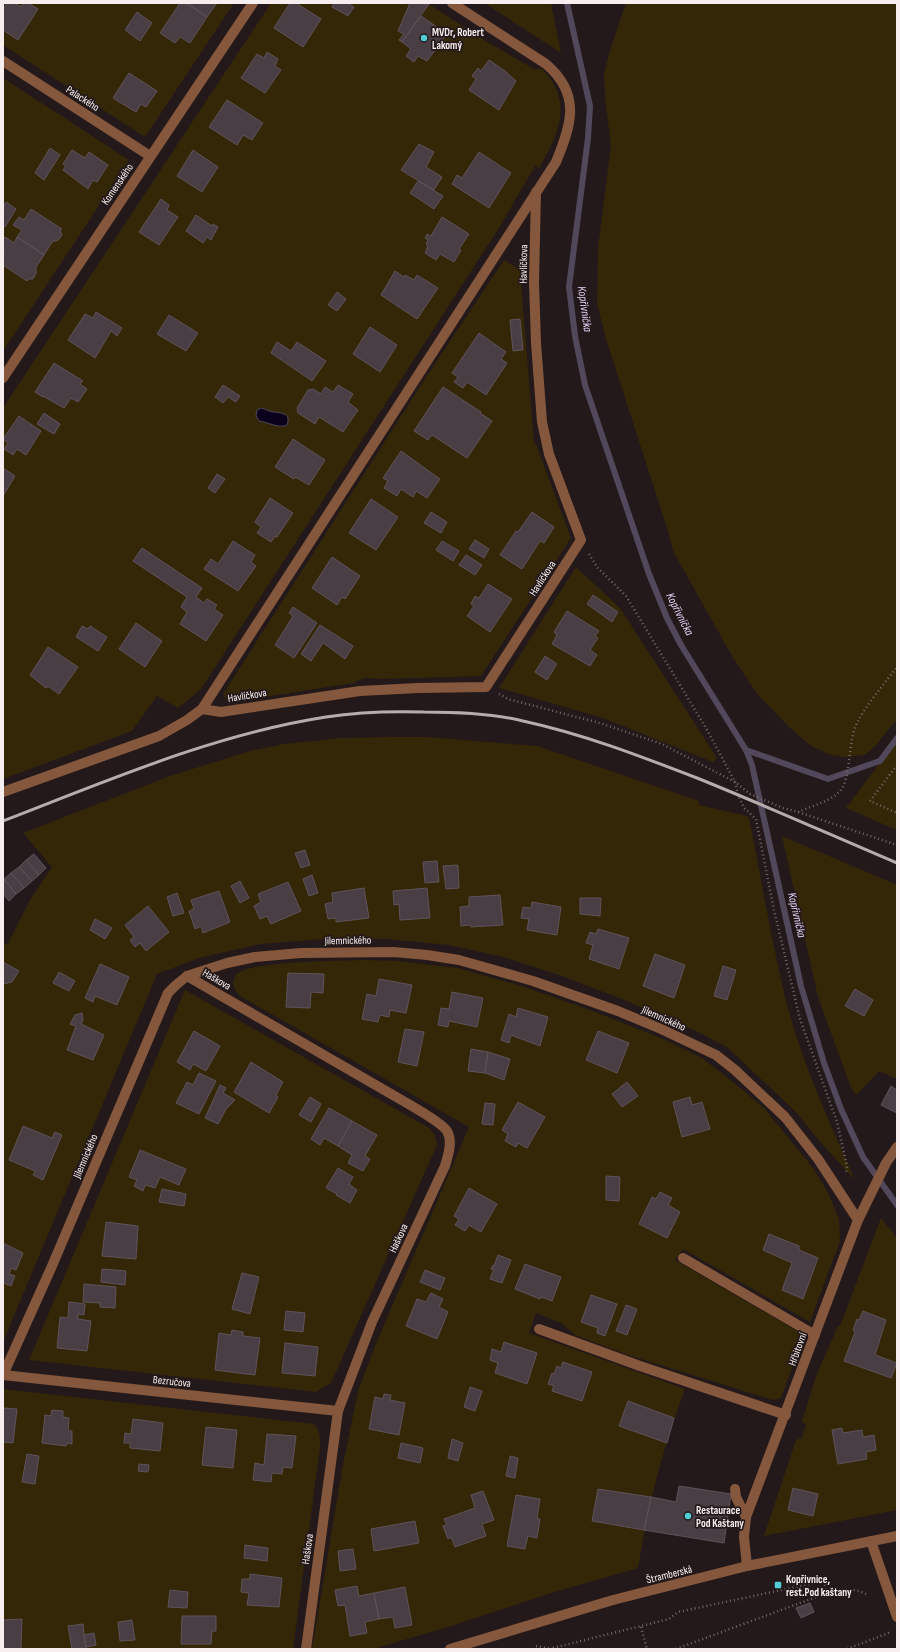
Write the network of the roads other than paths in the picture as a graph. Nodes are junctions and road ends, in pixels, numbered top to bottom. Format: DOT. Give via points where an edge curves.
graph roads {
  1 [pos="253,3"];
  2 [pos="452,3"];
  3 [pos="3,61"];
  4 [pos="150,156"];
  5 [pos="536,192"];
  6 [pos="3,378"];
  7 [pos="202,709"];
  8 [pos="3,792"];
  9 [pos="187,976"];
  10 [pos="897,1147"];
  11 [pos="858,1220"];
  12 [pos="683,1258"];
  13 [pos="539,1329"];
  14 [pos="815,1335"];
  15 [pos="3,1375"];
  16 [pos="338,1411"];
  17 [pos="786,1415"];
  18 [pos="735,1489"];
  19 [pos="746,1517"];
  20 [pos="897,1536"];
  21 [pos="871,1541"];
  22 [pos="747,1566"];
  23 [pos="897,1617"];
  24 [pos="306,1649"];
  25 [pos="450,1649"];
  1 -- 4 [label="street, Komenského"];
  2 -- 5 [label="street, Havlíčkova" via="546,64 557,73 565,85 570,122 556,162"];
  3 -- 4 [label="street, Palackého"];
  4 -- 6 [label="street, Komenského"];
  5 -- 7 [label="street, Havlíčkova"];
  5 -- 7 [label="street, Havlíčkova" via="534,297 542,422 549,454 581,540 486,687 360,690 221,712"];
  7 -- 8 [label="street, Havlíčkova" via="159,736"];
  9 -- 11 [label="street, Jilemnického" via="255,957 302,953 394,952 458,960 533,981 660,1028 716,1055 785,1116 818,1159"];
  9 -- 15 [label="street, Jilemnického" via="168,993"];
  9 -- 16 [label="street, Haškova" via="405,1102 447,1132 449,1151 445,1166 372,1322"];
  10 -- 11 [label="street, Hřbitovní" via="886,1163"];
  11 -- 14 [label="street, Hřbitovní"];
  12 -- 14 [label="street"];
  13 -- 17 [label="street"];
  14 -- 17 [label="street, Hřbitovní"];
  15 -- 16 [label="street, Bezručova"];
  16 -- 24 [label="street, Haškova"];
  17 -- 19 [label="street, Hřbitovní"];
  18 -- 19 [label="street"];
  19 -- 22 [label="street, Hřbitovní" via="744,1537"];
  20 -- 21 [label="street, Štramberská"];
  21 -- 22 [label="street, Štramberská"];
  21 -- 23 [label="street"];
  22 -- 25 [label="street, Štramberská" via="613,1600"];
}
